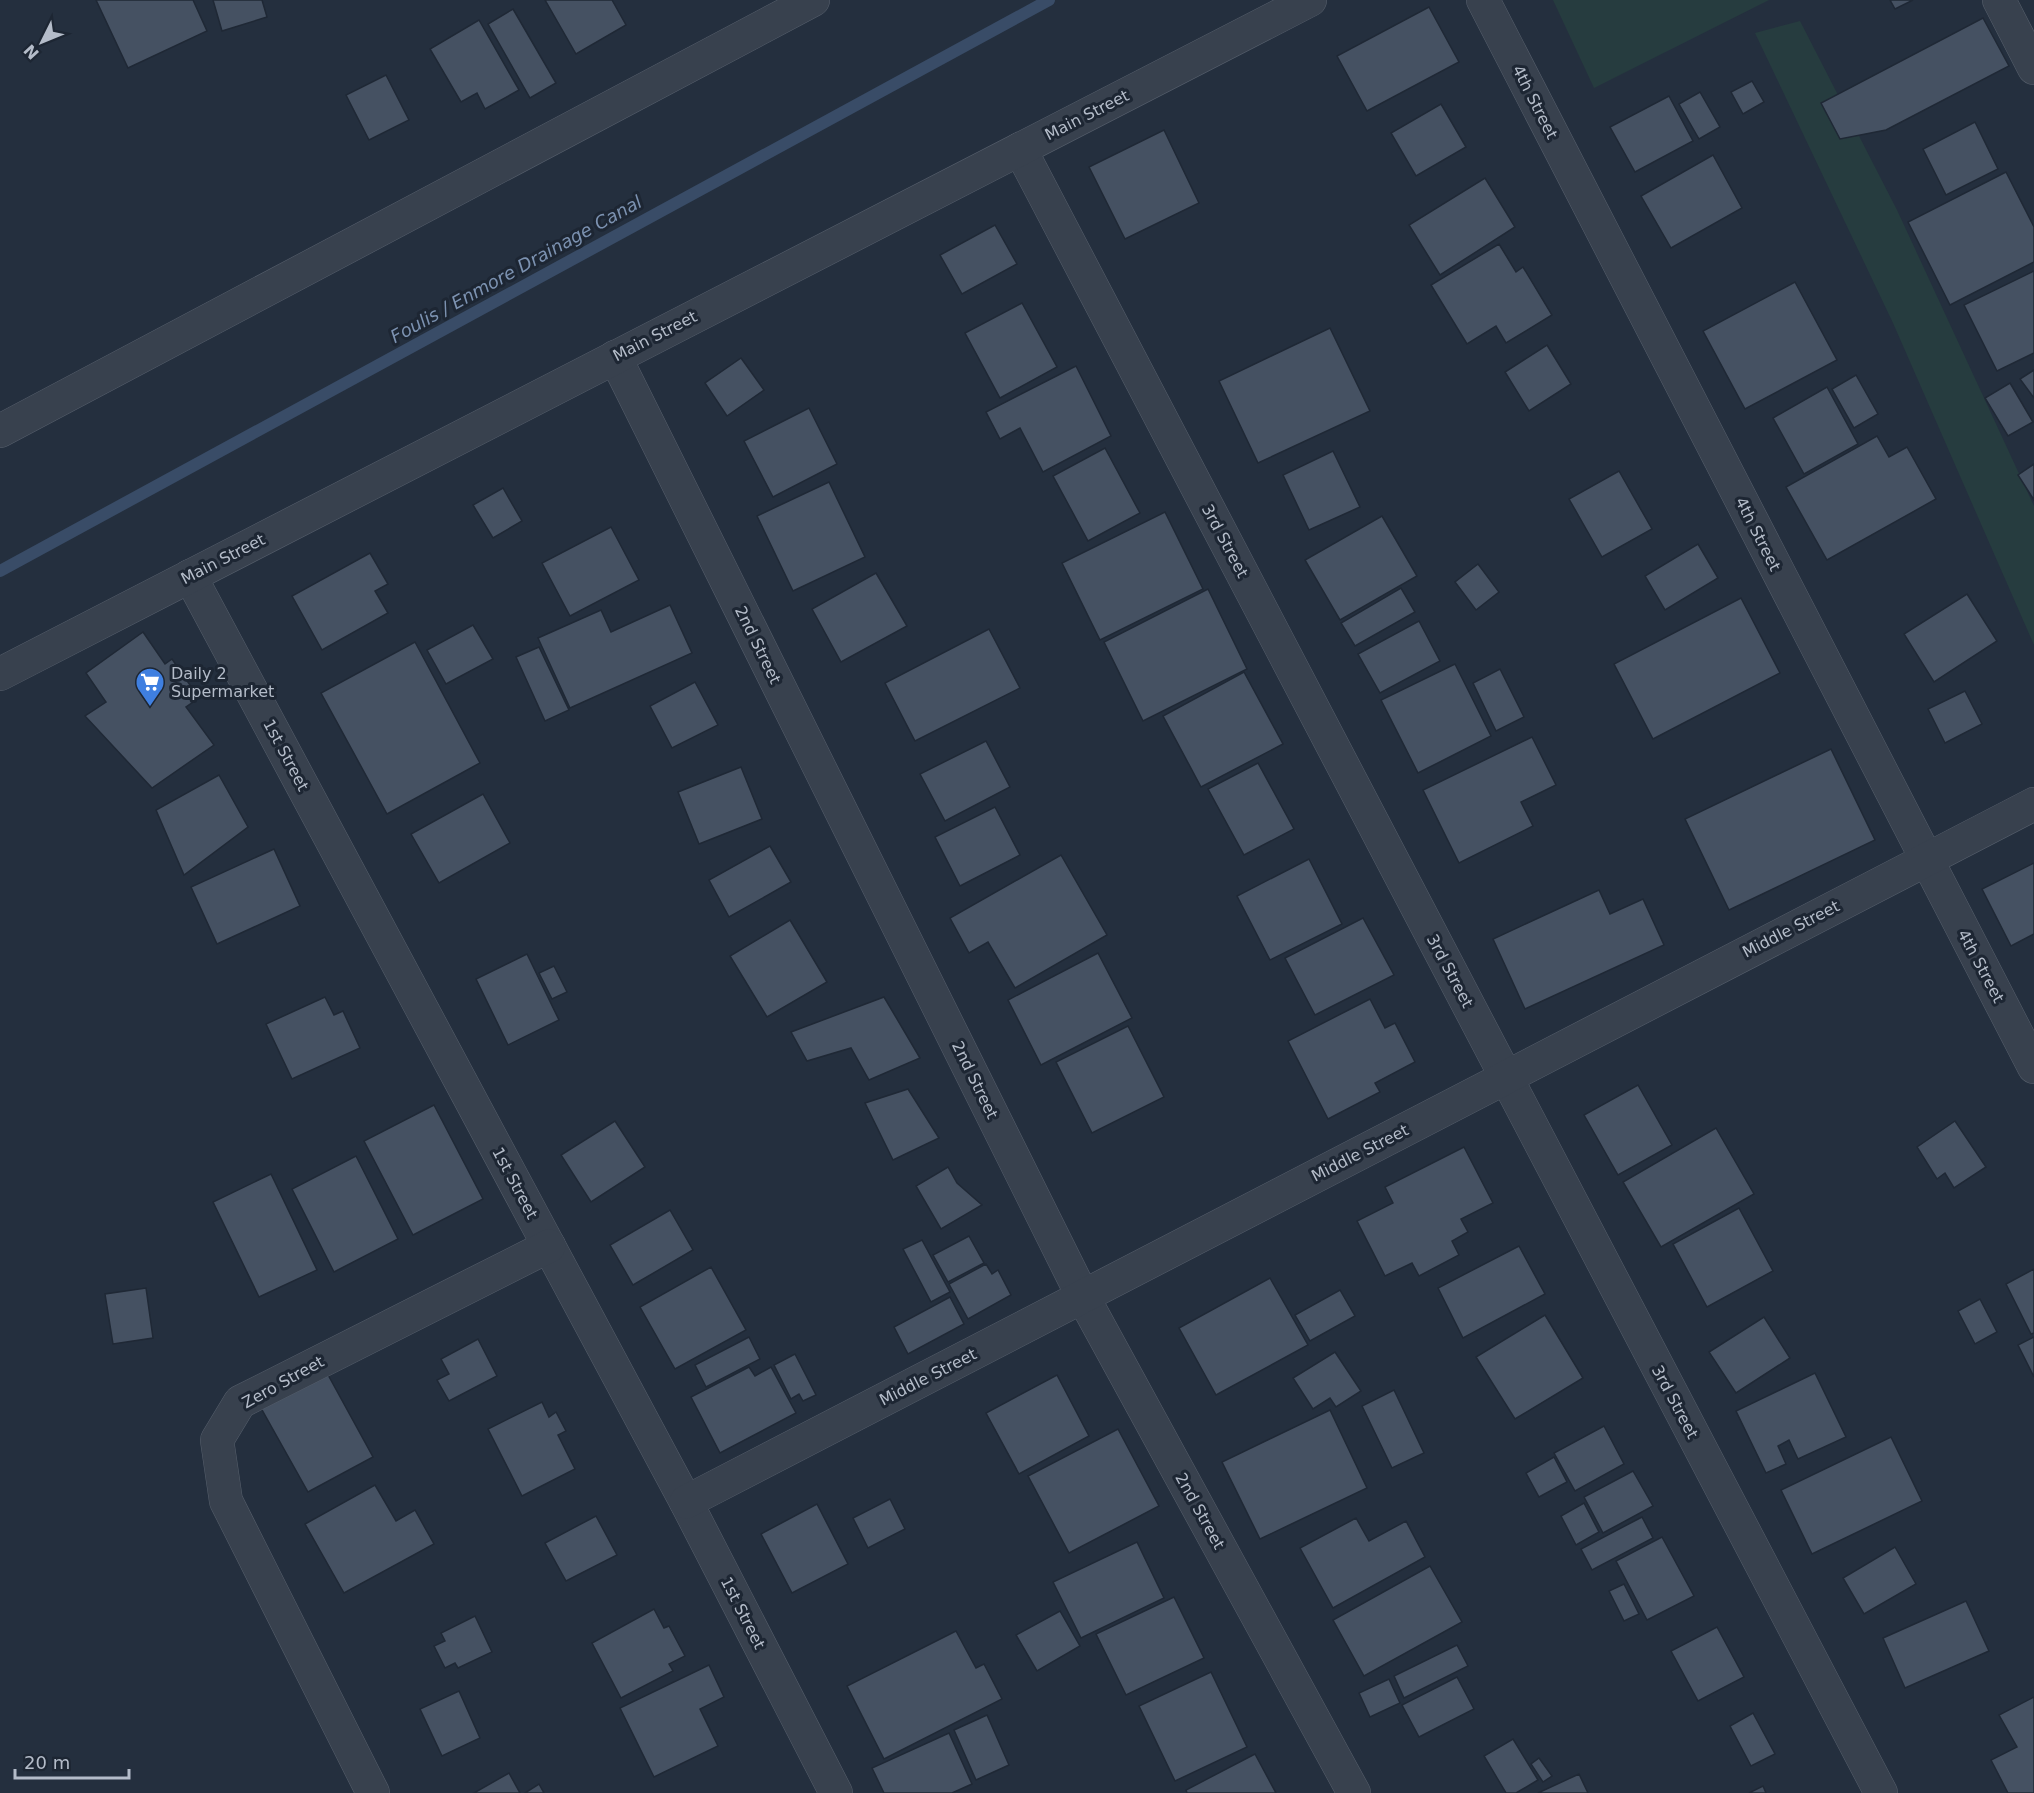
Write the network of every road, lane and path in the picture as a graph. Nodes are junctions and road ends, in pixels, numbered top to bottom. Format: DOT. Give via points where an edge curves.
graph roads {
  1 [pos="813,0"];
  2 [pos="1310,0"];
  3 [pos="1483,0"];
  4 [pos="2000,0"];
  5 [pos="2034,68"];
  6 [pos="1020,149"];
  7 [pos="615,357"];
  8 [pos="0,431"];
  9 [pos="190,576"];
  10 [pos="0,674"];
  11 [pos="2034,804"];
  12 [pos="1926,860"];
  13 [pos="2034,1067"];
  14 [pos="1505,1078"];
  15 [pos="549,1246"];
  16 [pos="1083,1297"];
  17 [pos="686,1502"];
  18 [pos="373,1793"];
  19 [pos="836,1793"];
  20 [pos="1354,1793"];
  21 [pos="1881,1793"];
  1 -- 8 [label="street"];
  2 -- 6 [label="street, Main Street"];
  3 -- 12 [label="street, 4th Street"];
  4 -- 5 [label="street"];
  6 -- 7 [label="street, Main Street"];
  6 -- 14 [label="street, 3rd Street"];
  7 -- 9 [label="street, Main Street"];
  7 -- 16 [label="street, 2nd Street"];
  9 -- 10 [label="street, Main Street"];
  9 -- 15 [label="street, 1st Street"];
  11 -- 12 [label="street, Middle Street"];
  12 -- 13 [label="street, 4th Street"];
  12 -- 14 [label="street, Middle Street"];
  14 -- 16 [label="street, Middle Street"];
  14 -- 21 [label="street, 3rd Street"];
  15 -- 17 [label="street, 1st Street"];
  15 -- 18 [label="street, Zero Street" via="240,1402 218,1440 226,1501"];
  16 -- 17 [label="street, Middle Street"];
  16 -- 20 [label="street, 2nd Street"];
  17 -- 19 [label="street, 1st Street"];
}
